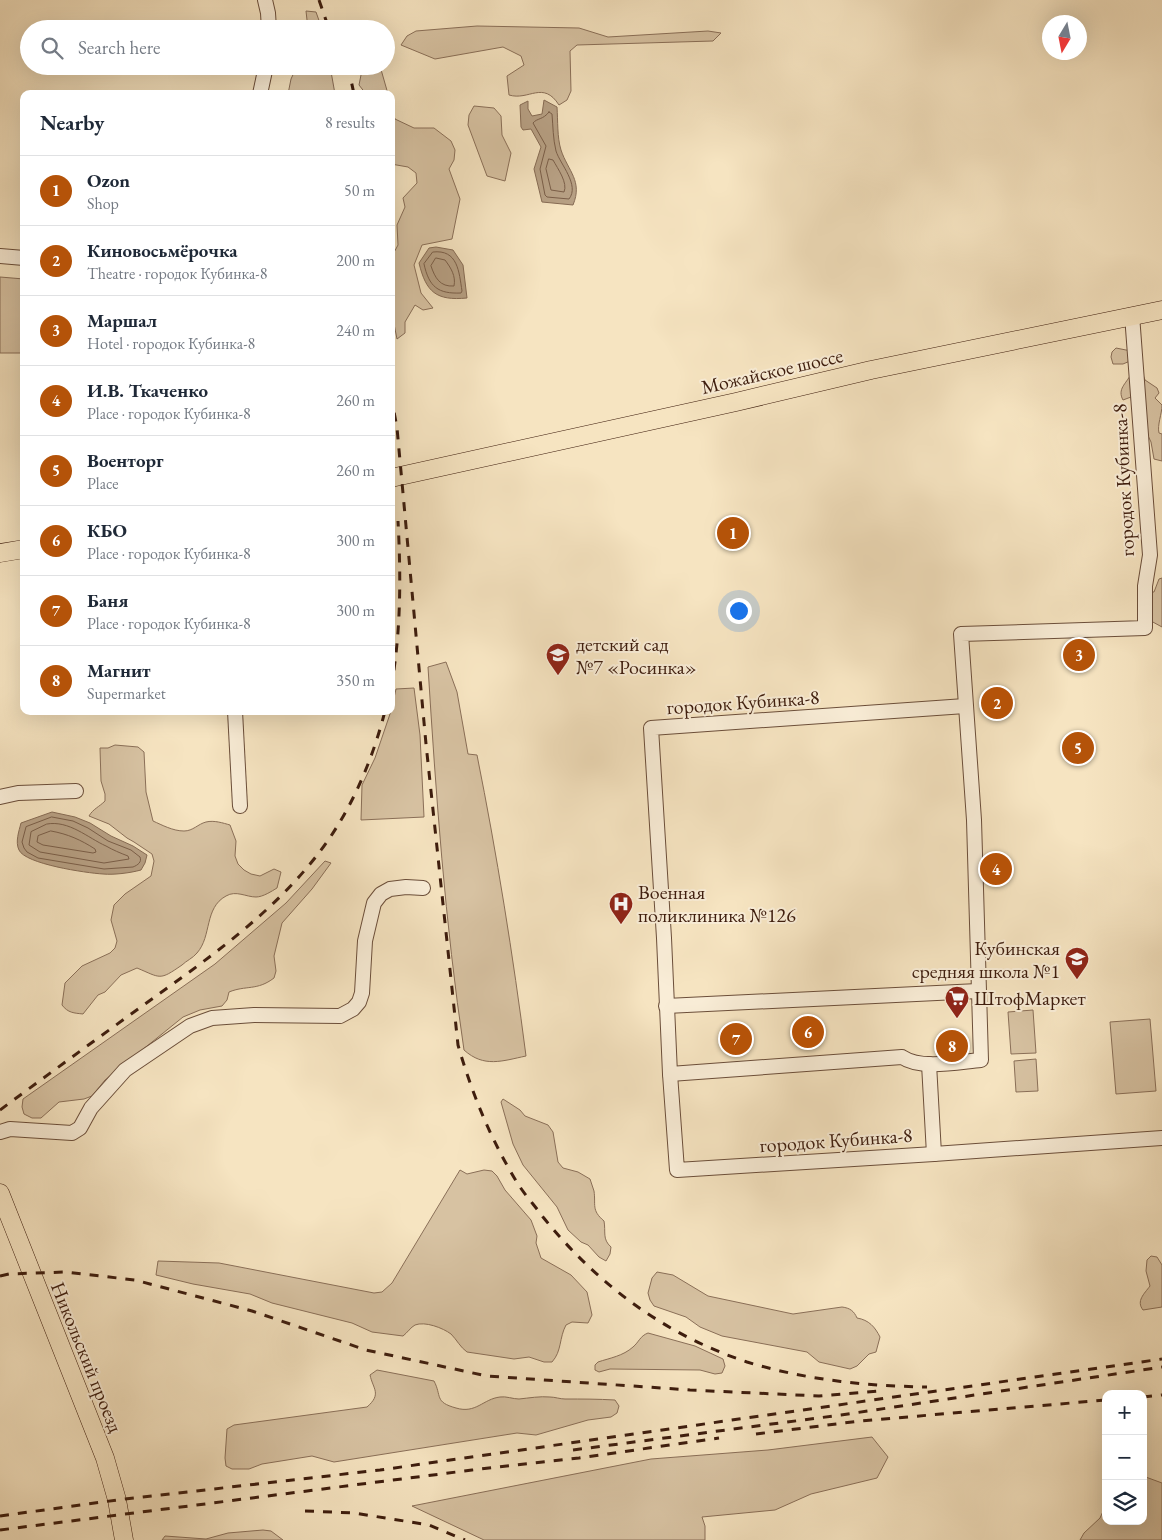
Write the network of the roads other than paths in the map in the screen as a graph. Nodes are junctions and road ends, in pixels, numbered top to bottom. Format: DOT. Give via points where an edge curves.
graph roads {
  1 [pos="266,0"];
  2 [pos="268,20"];
  3 [pos="264,75"];
  4 [pos="261,90"];
  5 [pos="0,256"];
  6 [pos="20,258"];
  7 [pos="1162,310"];
  8 [pos="1132,315"];
  9 [pos="395,477"];
  10 [pos="20,550"];
  11 [pos="0,553"];
  12 [pos="965,706"];
  13 [pos="235,715"];
  14 [pos="76,792"];
  15 [pos="0,797"];
  16 [pos="240,806"];
  17 [pos="423,888"];
  18 [pos="978,990"];
  19 [pos="666,1006"];
  20 [pos="929,1064"];
  21 [pos="670,1074"];
  22 [pos="0,1132"];
  23 [pos="1162,1138"];
  24 [pos="934,1154"];
  25 [pos="0,1193"];
  26 [pos="124,1540"];
  1 -- 2 [label="street"];
  3 -- 4 [label="street"];
  5 -- 6 [label="street"];
  7 -- 8 [label="main road, Можайское шоссе"];
  8 -- 9 [label="main road, Можайское шоссе"];
  8 -- 12 [label="street, городок Кубинка-8" via="1150,555 1145,586 1145,628 961,634"];
  10 -- 11 [label="main road"];
  12 -- 18 [label="street, городок Кубинка-8" via="974,820"];
  12 -- 19 [label="street, городок Кубинка-8" via="651,728"];
  13 -- 16 [label="street"];
  14 -- 15 [label="street" via="18,793"];
  17 -- 22 [label="street" via="406,886 390,889 380,894 374,903 365,941 362,993 353,1009 340,1016 212,1018 190,1026 125,1070 91,1108 80,1128 72,1133 10,1129"];
  18 -- 19 [label="street"];
  18 -- 20 [label="street, городок Кубинка-8" via="981,1060"];
  19 -- 21 [label="street, городок Кубинка-8"];
  20 -- 21 [label="street" via="917,1064 902,1057"];
  20 -- 24 [label="street"];
  21 -- 24 [label="street, городок Кубинка-8" via="677,1170"];
  23 -- 24 [label="street, городок Кубинка-8"];
  25 -- 26 [label="main road, Никольский проезд" via="105,1458"];
}
